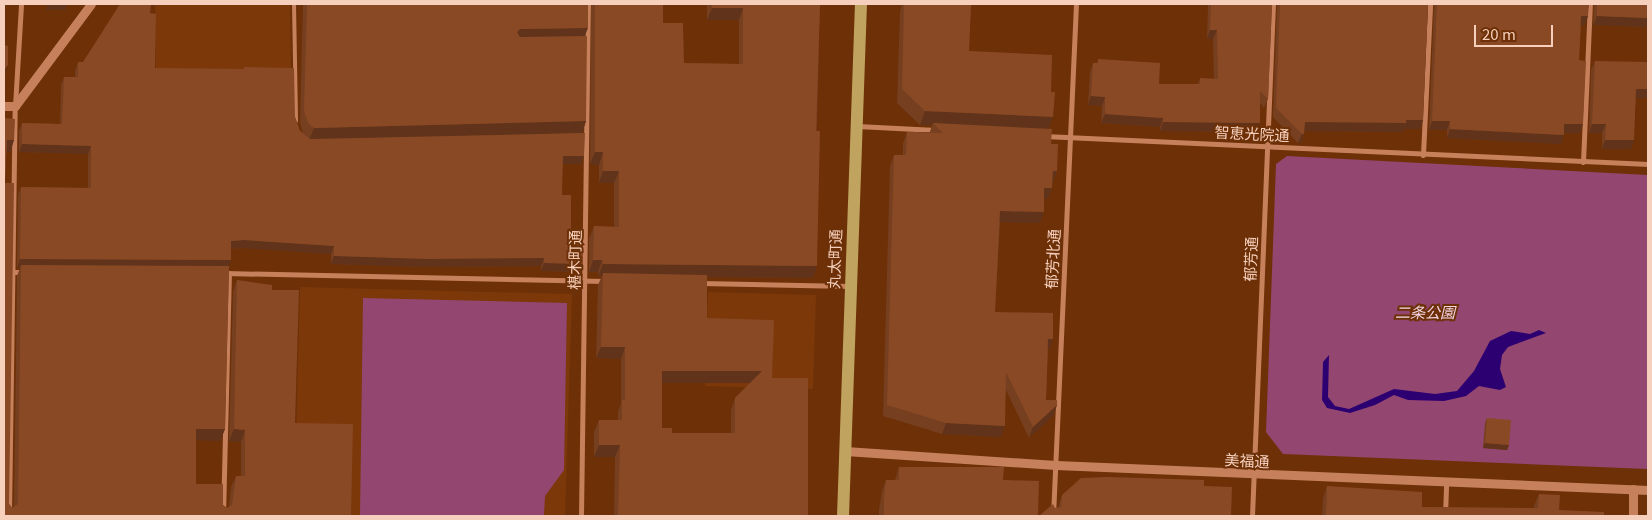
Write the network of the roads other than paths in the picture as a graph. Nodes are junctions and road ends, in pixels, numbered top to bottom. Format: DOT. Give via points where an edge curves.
graph roads {
  1 [pos="21,4"];
  2 [pos="91,4"];
  3 [pos="294,4"];
  4 [pos="588,4"];
  5 [pos="861,4"];
  6 [pos="1076,4"];
  7 [pos="1273,4"];
  8 [pos="1430,4"];
  9 [pos="1590,4"];
  10 [pos="579,44"];
  11 [pos="588,44"];
  12 [pos="4,106"];
  13 [pos="15,106"];
  14 [pos="854,126"];
  15 [pos="298,130"];
  16 [pos="942,130"];
  17 [pos="1040,136"];
  18 [pos="578,137"];
  19 [pos="588,137"];
  20 [pos="1070,137"];
  21 [pos="1267,148"];
  22 [pos="1423,155"];
  23 [pos="1583,162"];
  24 [pos="1648,164"];
  25 [pos="13,272"];
  26 [pos="33,272"];
  27 [pos="220,273"];
  28 [pos="229,273"];
  29 [pos="586,280"];
  30 [pos="616,281"];
  31 [pos="694,282"];
  32 [pos="849,286"];
  33 [pos="845,450"];
  34 [pos="1056,465"];
  35 [pos="1254,474"];
  36 [pos="1446,482"];
  37 [pos="1633,489"];
  38 [pos="1648,490"];
  39 [pos="9,516"];
  40 [pos="223,516"];
  41 [pos="581,516"];
  42 [pos="843,516"];
  43 [pos="1054,516"];
  44 [pos="1252,516"];
  45 [pos="1445,516"];
  46 [pos="1633,516"];
  1 -- 13 [label="street"];
  2 -- 13 [label="street"];
  3 -- 15 [label="lane"];
  4 -- 11 [label="street, 椹木町通"];
  5 -- 14 [label="main road, 丸太町通"];
  6 -- 20 [label="street, 郁芳北通"];
  7 -- 21 [label="street, 郁芳通"];
  8 -- 22 [label="street"];
  9 -- 23 [label="street"];
  10 -- 11 [label="lane"];
  11 -- 19 [label="street, 椹木町通"];
  12 -- 13 [label="street"];
  13 -- 25 [label="street"];
  14 -- 16 [label="street"];
  14 -- 32 [label="main road, 丸太町通"];
  17 -- 20 [label="street, 智恵光院通"];
  18 -- 19 [label="lane"];
  19 -- 29 [label="street, 椹木町通"];
  20 -- 21 [label="street, 智恵光院通"];
  20 -- 34 [label="street, 郁芳北通"];
  21 -- 22 [label="street, 智恵光院通"];
  21 -- 35 [label="street, 郁芳通"];
  22 -- 23 [label="street, 智恵光院通"];
  23 -- 24 [label="street, 智恵光院通"];
  25 -- 26 [label="street"];
  25 -- 39 [label="street"];
  27 -- 28 [label="street"];
  28 -- 29 [label="street"];
  28 -- 40 [label="street"];
  29 -- 30 [label="street"];
  29 -- 41 [label="street, 椹木町通"];
  31 -- 32 [label="street"];
  32 -- 33 [label="main road, 丸太町通"];
  33 -- 34 [label="street, 美福通"];
  33 -- 42 [label="main road, 丸太町通"];
  34 -- 35 [label="street, 美福通"];
  34 -- 43 [label="street, 郁芳北通"];
  35 -- 36 [label="street, 美福通"];
  35 -- 44 [label="street, 郁芳通"];
  36 -- 37 [label="street, 美福通"];
  36 -- 45 [label="street"];
  37 -- 38 [label="street, 美福通"];
  37 -- 46 [label="street"];
}
